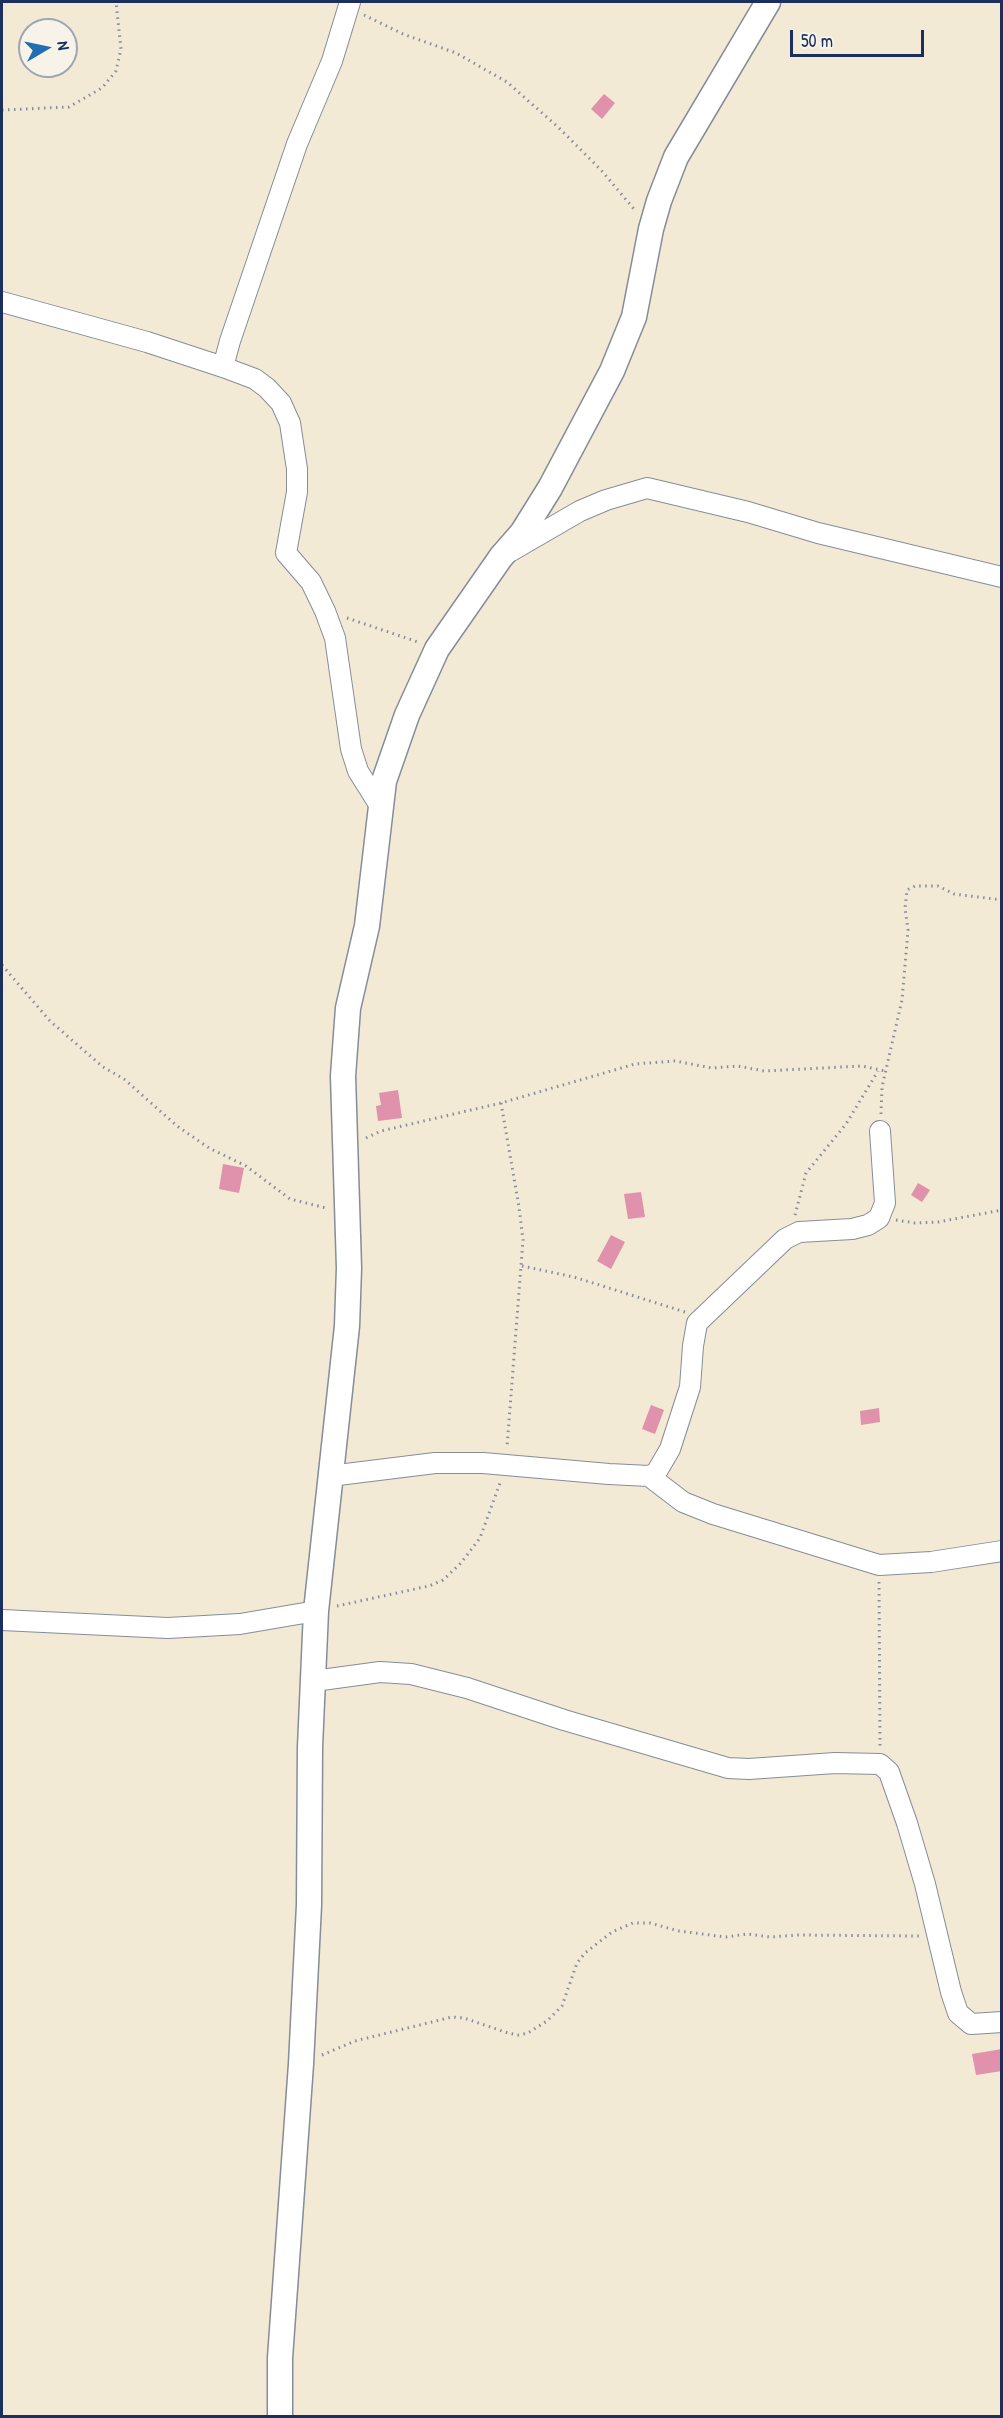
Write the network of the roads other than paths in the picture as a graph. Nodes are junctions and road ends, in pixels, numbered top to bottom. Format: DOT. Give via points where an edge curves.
graph roads {
  1 [pos="768,2"];
  2 [pos="350,5"];
  3 [pos="2,302"];
  4 [pos="223,367"];
  5 [pos="501,557"];
  6 [pos="1002,577"];
  7 [pos="380,806"];
  8 [pos="880,1131"];
  9 [pos="330,1476"];
  10 [pos="649,1476"];
  11 [pos="1002,1551"];
  12 [pos="316,1611"];
  13 [pos="2,1620"];
  14 [pos="314,1681"];
  15 [pos="1002,2022"];
  16 [pos="280,2416"];
  1 -- 5 [label="street" via="676,157 651,229 634,317 612,371 550,488 522,533"];
  2 -- 4 [label="street" via="332,61 297,144"];
  3 -- 4 [label="street"];
  4 -- 7 [label="street" via="267,388 290,423 297,480 286,552 311,582 335,638 351,749 358,771"];
  5 -- 6 [label="street" via="580,511 647,488"];
  5 -- 7 [label="street" via="437,649 395,749"];
  7 -- 9 [label="street" via="368,926 348,1008 343,1076 347,1326"];
  8 -- 10 [label="street" via="885,1203 881,1213 873,1222 852,1229 800,1232 785,1239 702,1317 695,1333 693,1375 686,1403 661,1466"];
  9 -- 10 [label="street" via="435,1463"];
  9 -- 12 [label="street"];
  10 -- 11 [label="street" via="683,1502 713,1514 879,1565"];
  12 -- 13 [label="street" via="240,1624 168,1628"];
  12 -- 14 [label="street"];
  14 -- 15 [label="street" via="380,1672 411,1674 728,1768 880,1764 889,1772 897,1792 926,1884 960,2016 971,2024"];
  14 -- 16 [label="street" via="309,1905 280,2358"];
}
